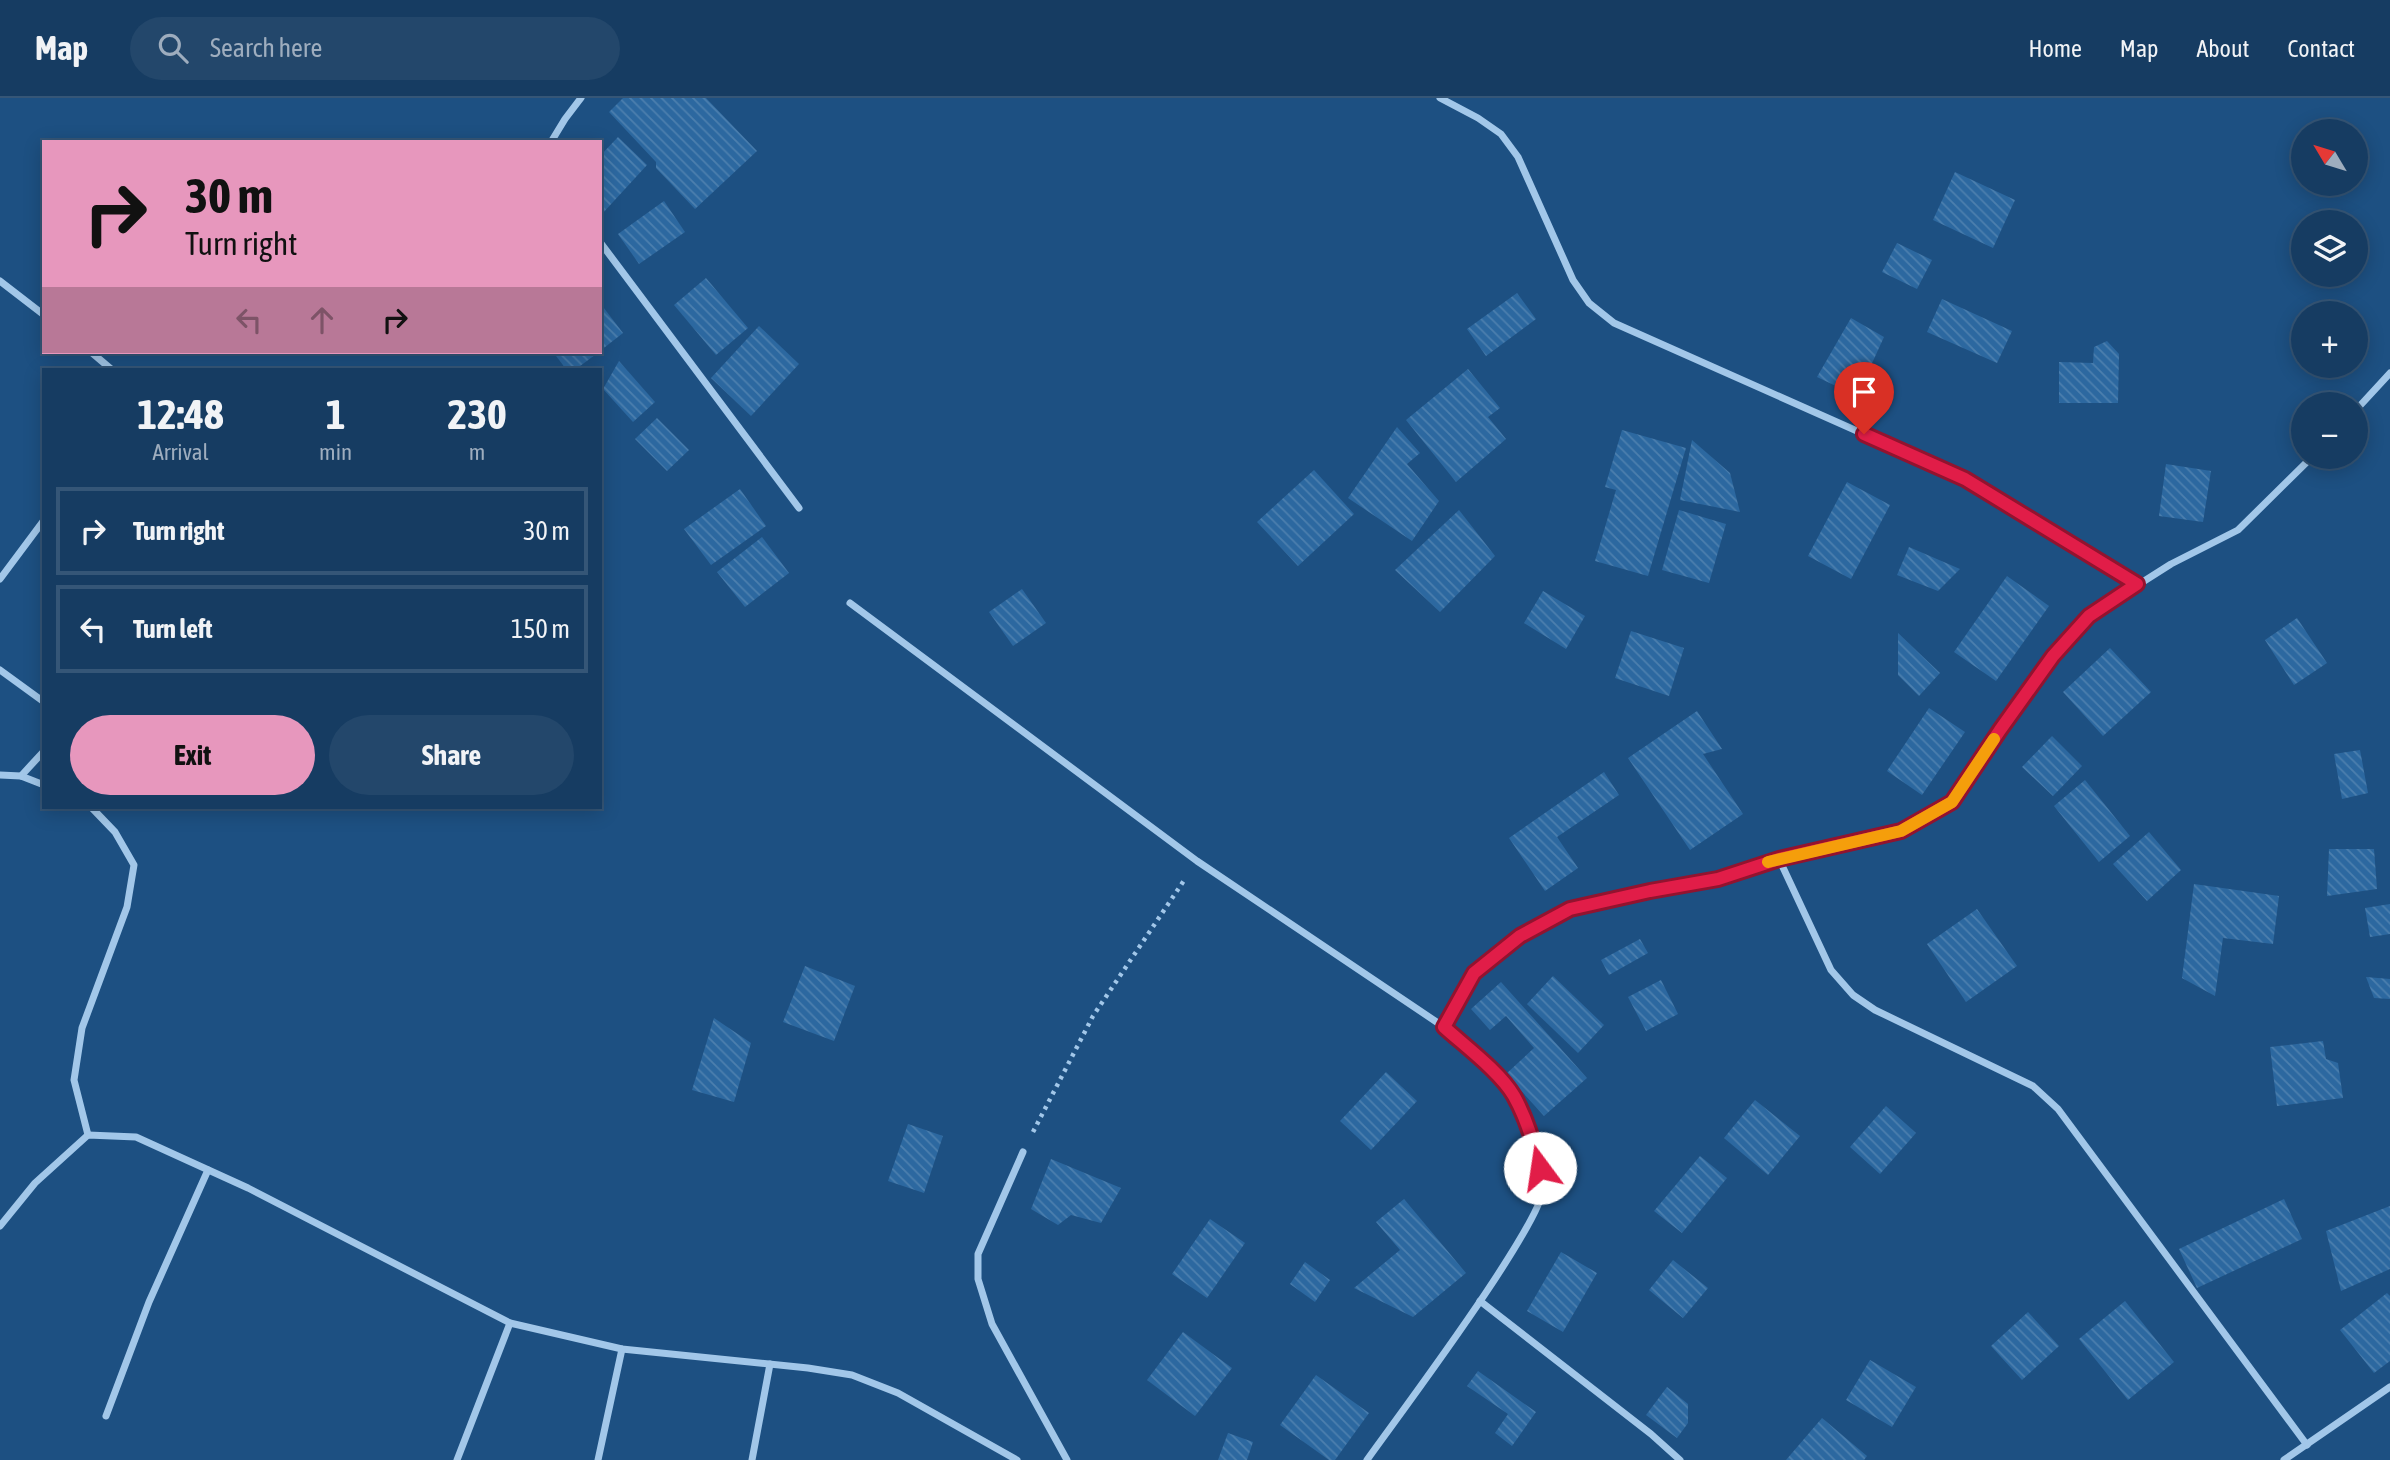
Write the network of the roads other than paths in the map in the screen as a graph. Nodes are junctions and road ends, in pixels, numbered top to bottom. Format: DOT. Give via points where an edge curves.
graph roads {
  1 [pos="581,98"];
  2 [pos="1440,98"];
  3 [pos="552,140"];
  4 [pos="602,245"];
  5 [pos="0,281"];
  6 [pos="42,313"];
  7 [pos="93,354"];
  8 [pos="110,368"];
  9 [pos="2390,373"];
  10 [pos="2368,397"];
  11 [pos="2300,469"];
  12 [pos="799,508"];
  13 [pos="42,523"];
  14 [pos="0,579"];
  15 [pos="2137,584"];
  16 [pos="850,603"];
  17 [pos="0,670"];
  18 [pos="42,701"];
  19 [pos="42,753"];
  20 [pos="0,775"];
  21 [pos="21,776"];
  22 [pos="42,784"];
  23 [pos="93,809"];
  24 [pos="1779,859"];
  25 [pos="1444,1027"];
  26 [pos="89,1135"];
  27 [pos="1023,1152"];
  28 [pos="208,1170"];
  29 [pos="0,1226"];
  30 [pos="1480,1301"];
  31 [pos="510,1323"];
  32 [pos="622,1349"];
  33 [pos="770,1363"];
  34 [pos="2390,1387"];
  35 [pos="106,1416"];
  36 [pos="2306,1445"];
  37 [pos="457,1460"];
  38 [pos="598,1460"];
  39 [pos="752,1460"];
  40 [pos="1017,1460"];
  41 [pos="1067,1460"];
  42 [pos="1367,1460"];
  43 [pos="1680,1460"];
  44 [pos="2284,1460"];
  1 -- 3 [label="street"];
  2 -- 15 [label="street" via="1501,134 1518,157 1573,280 1589,303 1614,323 1965,479"];
  4 -- 12 [label="street"];
  5 -- 6 [label="street"];
  7 -- 8 [label="street"];
  9 -- 10 [label="street"];
  11 -- 15 [label="street" via="2238,530"];
  13 -- 14 [label="street"];
  15 -- 24 [label="street" via="2089,616 2053,656 1952,802 1901,831"];
  16 -- 25 [label="street" via="1197,861"];
  17 -- 18 [label="street"];
  19 -- 21 [label="street"];
  20 -- 21 [label="street"];
  21 -- 22 [label="street"];
  23 -- 26 [label="street" via="115,832 134,865 127,907 82,1028 74,1080"];
  24 -- 25 [label="street" via="1718,879 1570,909 1520,936 1474,973"];
  24 -- 36 [label="street" via="1832,970 1853,995 2033,1086 2059,1110"];
  25 -- 30 [label="street" via="1513,1094 1531,1132 1544,1186 1524,1234"];
  26 -- 28 [label="street" via="136,1137"];
  26 -- 29 [label="street" via="35,1183"];
  27 -- 41 [label="street" via="978,1254 978,1279 992,1324"];
  28 -- 31 [label="street"];
  28 -- 35 [label="street" via="149,1302"];
  30 -- 42 [label="street"];
  30 -- 43 [label="street"];
  31 -- 32 [label="street"];
  31 -- 37 [label="street"];
  32 -- 33 [label="street"];
  32 -- 38 [label="street"];
  33 -- 39 [label="street"];
  33 -- 40 [label="street" via="852,1375 898,1393"];
  34 -- 36 [label="street"];
  36 -- 44 [label="street"];
}
